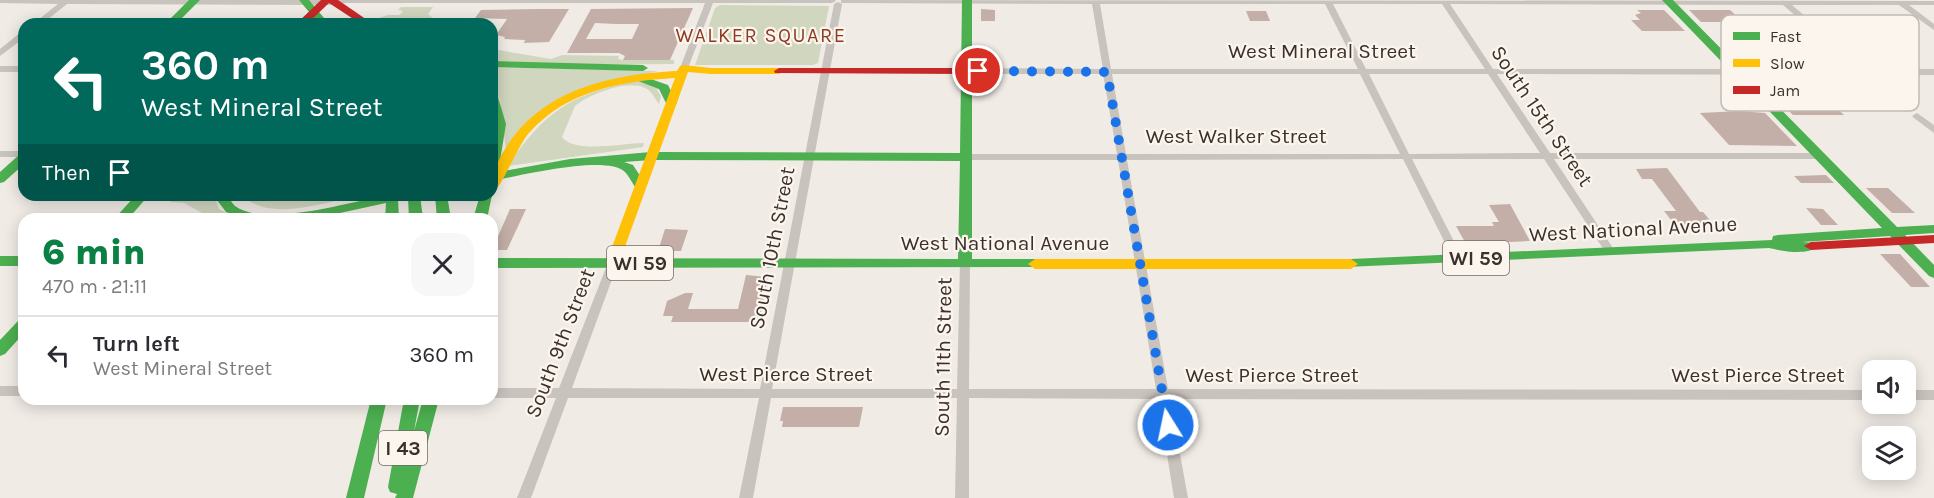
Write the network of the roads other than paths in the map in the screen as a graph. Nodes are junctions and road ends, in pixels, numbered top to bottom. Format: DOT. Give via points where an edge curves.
graph roads {
  1 [pos="298,0"];
  2 [pos="345,0"];
  3 [pos="454,0"];
  4 [pos="66,1"];
  5 [pos="188,1"];
  6 [pos="583,1"];
  7 [pos="710,1"];
  8 [pos="838,1"];
  9 [pos="967,1"];
  10 [pos="1095,1"];
  11 [pos="1327,1"];
  12 [pos="1444,1"];
  13 [pos="0,2"];
  14 [pos="163,2"];
  15 [pos="320,2"];
  16 [pos="1552,2"];
  17 [pos="1668,2"];
  18 [pos="1784,2"];
  19 [pos="1899,2"];
  20 [pos="1934,3"];
  21 [pos="1799,15"];
  22 [pos="1916,15"];
  23 [pos="1919,17"];
  24 [pos="45,18"];
  25 [pos="175,18"];
  26 [pos="306,18"];
  27 [pos="307,18"];
  28 [pos="323,18"];
  29 [pos="339,18"];
  30 [pos="355,18"];
  31 [pos="1934,28"];
  32 [pos="18,39"];
  33 [pos="0,53"];
  34 [pos="1721,55"];
  35 [pos="498,64"];
  36 [pos="0,69"];
  37 [pos="18,69"];
  38 [pos="683,71"];
  39 [pos="825,71"];
  40 [pos="966,71"];
  41 [pos="1362,71"];
  42 [pos="1107,72"];
  43 [pos="1491,72"];
  44 [pos="1721,72"];
  45 [pos="622,80"];
  46 [pos="671,103"];
  47 [pos="498,108"];
  48 [pos="1777,111"];
  49 [pos="1917,116"];
  50 [pos="1934,130"];
  51 [pos="0,154"];
  52 [pos="502,154"];
  53 [pos="18,156"];
  54 [pos="651,156"];
  55 [pos="1821,156"];
  56 [pos="809,157"];
  57 [pos="966,157"];
  58 [pos="1122,157"];
  59 [pos="1406,157"];
  60 [pos="1547,157"];
  61 [pos="601,160"];
  62 [pos="498,161"];
  63 [pos="18,162"];
  64 [pos="498,167"];
  65 [pos="498,170"];
  66 [pos="498,176"];
  67 [pos="0,179"];
  68 [pos="640,185"];
  69 [pos="138,201"];
  70 [pos="221,201"];
  71 [pos="242,201"];
  72 [pos="340,201"];
  73 [pos="370,201"];
  74 [pos="126,213"];
  75 [pos="241,213"];
  76 [pos="303,213"];
  77 [pos="1934,229"];
  78 [pos="1893,230"];
  79 [pos="1823,234"];
  80 [pos="1934,239"];
  81 [pos="1903,242"];
  82 [pos="1769,244"];
  83 [pos="1834,246"];
  84 [pos="1610,251"];
  85 [pos="1458,259"];
  86 [pos="0,261"];
  87 [pos="18,261"];
  88 [pos="498,263"];
  89 [pos="613,263"];
  90 [pos="789,263"];
  91 [pos="965,264"];
  92 [pos="1141,264"];
  93 [pos="1934,273"];
  94 [pos="18,330"];
  95 [pos="0,350"];
  96 [pos="0,391"];
  97 [pos="18,391"];
  98 [pos="498,393"];
  99 [pos="564,393"];
  100 [pos="765,393"];
  101 [pos="963,393"];
  102 [pos="1162,395"];
  103 [pos="1862,395"];
  104 [pos="1916,395"];
  105 [pos="1934,395"];
  106 [pos="371,405"];
  107 [pos="378,405"];
  108 [pos="411,405"];
  109 [pos="429,405"];
  110 [pos="363,464"];
  111 [pos="355,498"];
  112 [pos="394,498"];
  113 [pos="404,498"];
  114 [pos="524,498"];
  115 [pos="746,498"];
  116 [pos="962,498"];
  117 [pos="1181,498"];
  1 -- 27 [label="main road"];
  2 -- 3 [label="street"];
  2 -- 15 [label="street"];
  3 -- 6 [label="street"];
  4 -- 13 [label="street"];
  4 -- 14 [label="street"];
  4 -- 24 [label="street"];
  5 -- 14 [label="street"];
  5 -- 14 [label="street"];
  5 -- 15 [label="street"];
  5 -- 25 [label="main road"];
  6 -- 7 [label="street"];
  7 -- 8 [label="street"];
  7 -- 38 [label="street, South 9th Street"];
  8 -- 9 [label="street"];
  8 -- 39 [label="street, South 10th Street"];
  9 -- 10 [label="street"];
  9 -- 40 [label="main road, South 11th Street"];
  10 -- 11 [label="street"];
  10 -- 42 [label="street"];
  11 -- 12 [label="street"];
  11 -- 41 [label="street"];
  12 -- 16 [label="street"];
  12 -- 43 [label="street, South 15th Street"];
  15 -- 26 [label="main road"];
  15 -- 28 [label="main road"];
  15 -- 29 [label="main road"];
  15 -- 30 [label="main road"];
  16 -- 17 [label="street"];
  17 -- 18 [label="street"];
  17 -- 34 [label="main road"];
  18 -- 19 [label="street"];
  18 -- 21 [label="street"];
  19 -- 20 [label="street"];
  19 -- 22 [label="street"];
  23 -- 31 [label="street"];
  32 -- 33 [label="street"];
  35 -- 38 [label="main road"];
  36 -- 37 [label="street"];
  38 -- 39 [label="main road, West Mineral Street"];
  38 -- 45 [label="main road"];
  38 -- 46 [label="main road, South 9th Street"];
  39 -- 40 [label="main road, West Mineral Street"];
  39 -- 56 [label="street, South 10th Street"];
  40 -- 42 [label="street, West Mineral Street"];
  40 -- 57 [label="main road, South 11th Street"];
  41 -- 42 [label="street, West Mineral Street"];
  41 -- 43 [label="street, West Mineral Street"];
  41 -- 59 [label="street"];
  42 -- 58 [label="street"];
  43 -- 44 [label="street, West Mineral Street"];
  43 -- 60 [label="street, South 15th Street"];
  45 -- 46 [label="main road" via="662,85"];
  45 -- 52 [label="main road" via="572,96 548,111"];
  46 -- 54 [label="main road, South 9th Street"];
  47 -- 52 [label="main road"];
  48 -- 55 [label="main road"];
  49 -- 50 [label="street"];
  51 -- 53 [label="street"];
  52 -- 62 [label="main road"];
  52 -- 64 [label="main road"];
  54 -- 56 [label="main road, West Walker Street"];
  54 -- 61 [label="main road"];
  54 -- 65 [label="main road" via="567,158"];
  54 -- 68 [label="main road, South 9th Street"];
  55 -- 60 [label="street, West Walker Street"];
  55 -- 78 [label="main road"];
  56 -- 57 [label="main road, West Walker Street"];
  56 -- 90 [label="street, South 10th Street"];
  57 -- 58 [label="street, West Walker Street"];
  57 -- 91 [label="main road, South 11th Street"];
  58 -- 59 [label="street, West Walker Street"];
  58 -- 92 [label="street"];
  59 -- 60 [label="street, West Walker Street"];
  59 -- 85 [label="street"];
  60 -- 84 [label="street, South 15th Street"];
  61 -- 66 [label="main road"];
  61 -- 68 [label="main road" via="629,168"];
  63 -- 67 [label="main road"];
  68 -- 89 [label="main road, South 9th Street"];
  69 -- 74 [label="main road"];
  70 -- 75 [label="main road"];
  71 -- 72 [label="main road" via="250,208 296,210"];
  73 -- 76 [label="main road"];
  77 -- 78 [label="main road, West National Avenue / WI 59"];
  78 -- 79 [label="main road, West National Avenue / WI 59"];
  78 -- 81 [label="main road"];
  79 -- 82 [label="main road, West National Avenue / WI 59" via="1776,239"];
  79 -- 83 [label="main road"];
  80 -- 81 [label="main road, West National Avenue / WI 59"];
  81 -- 83 [label="main road, West National Avenue / WI 59"];
  81 -- 93 [label="main road"];
  82 -- 83 [label="main road, West National Avenue / WI 59"];
  82 -- 84 [label="main road, West National Avenue / WI 59"];
  84 -- 85 [label="main road, West National Avenue / WI 59"];
  85 -- 92 [label="main road, West National Avenue / WI 59" via="1377,264"];
  86 -- 87 [label="main road"];
  88 -- 89 [label="main road, West National Avenue / WI 59"];
  89 -- 90 [label="main road, West National Avenue / WI 59"];
  89 -- 99 [label="street, South 9th Street"];
  90 -- 91 [label="main road, West National Avenue / WI 59"];
  90 -- 100 [label="street, South 10th Street"];
  91 -- 92 [label="main road, West National Avenue / WI 59"];
  91 -- 101 [label="street, South 11th Street"];
  92 -- 102 [label="street"];
  94 -- 95 [label="main road"];
  96 -- 97 [label="street"];
  98 -- 99 [label="street, West Pierce Street"];
  99 -- 100 [label="street, West Pierce Street"];
  99 -- 114 [label="street, South 9th Street"];
  100 -- 101 [label="street, West Pierce Street"];
  100 -- 115 [label="street, South 10th Street"];
  101 -- 102 [label="street, West Pierce Street"];
  101 -- 116 [label="street, South 11th Street"];
  102 -- 103 [label="street, West Pierce Street"];
  102 -- 117 [label="street"];
  104 -- 105 [label="street"];
  106 -- 110 [label="main road"];
  107 -- 110 [label="main road, I 43"];
  108 -- 112 [label="main road, I 43"];
  109 -- 113 [label="main road"];
  110 -- 111 [label="main road, I 43"];
}
